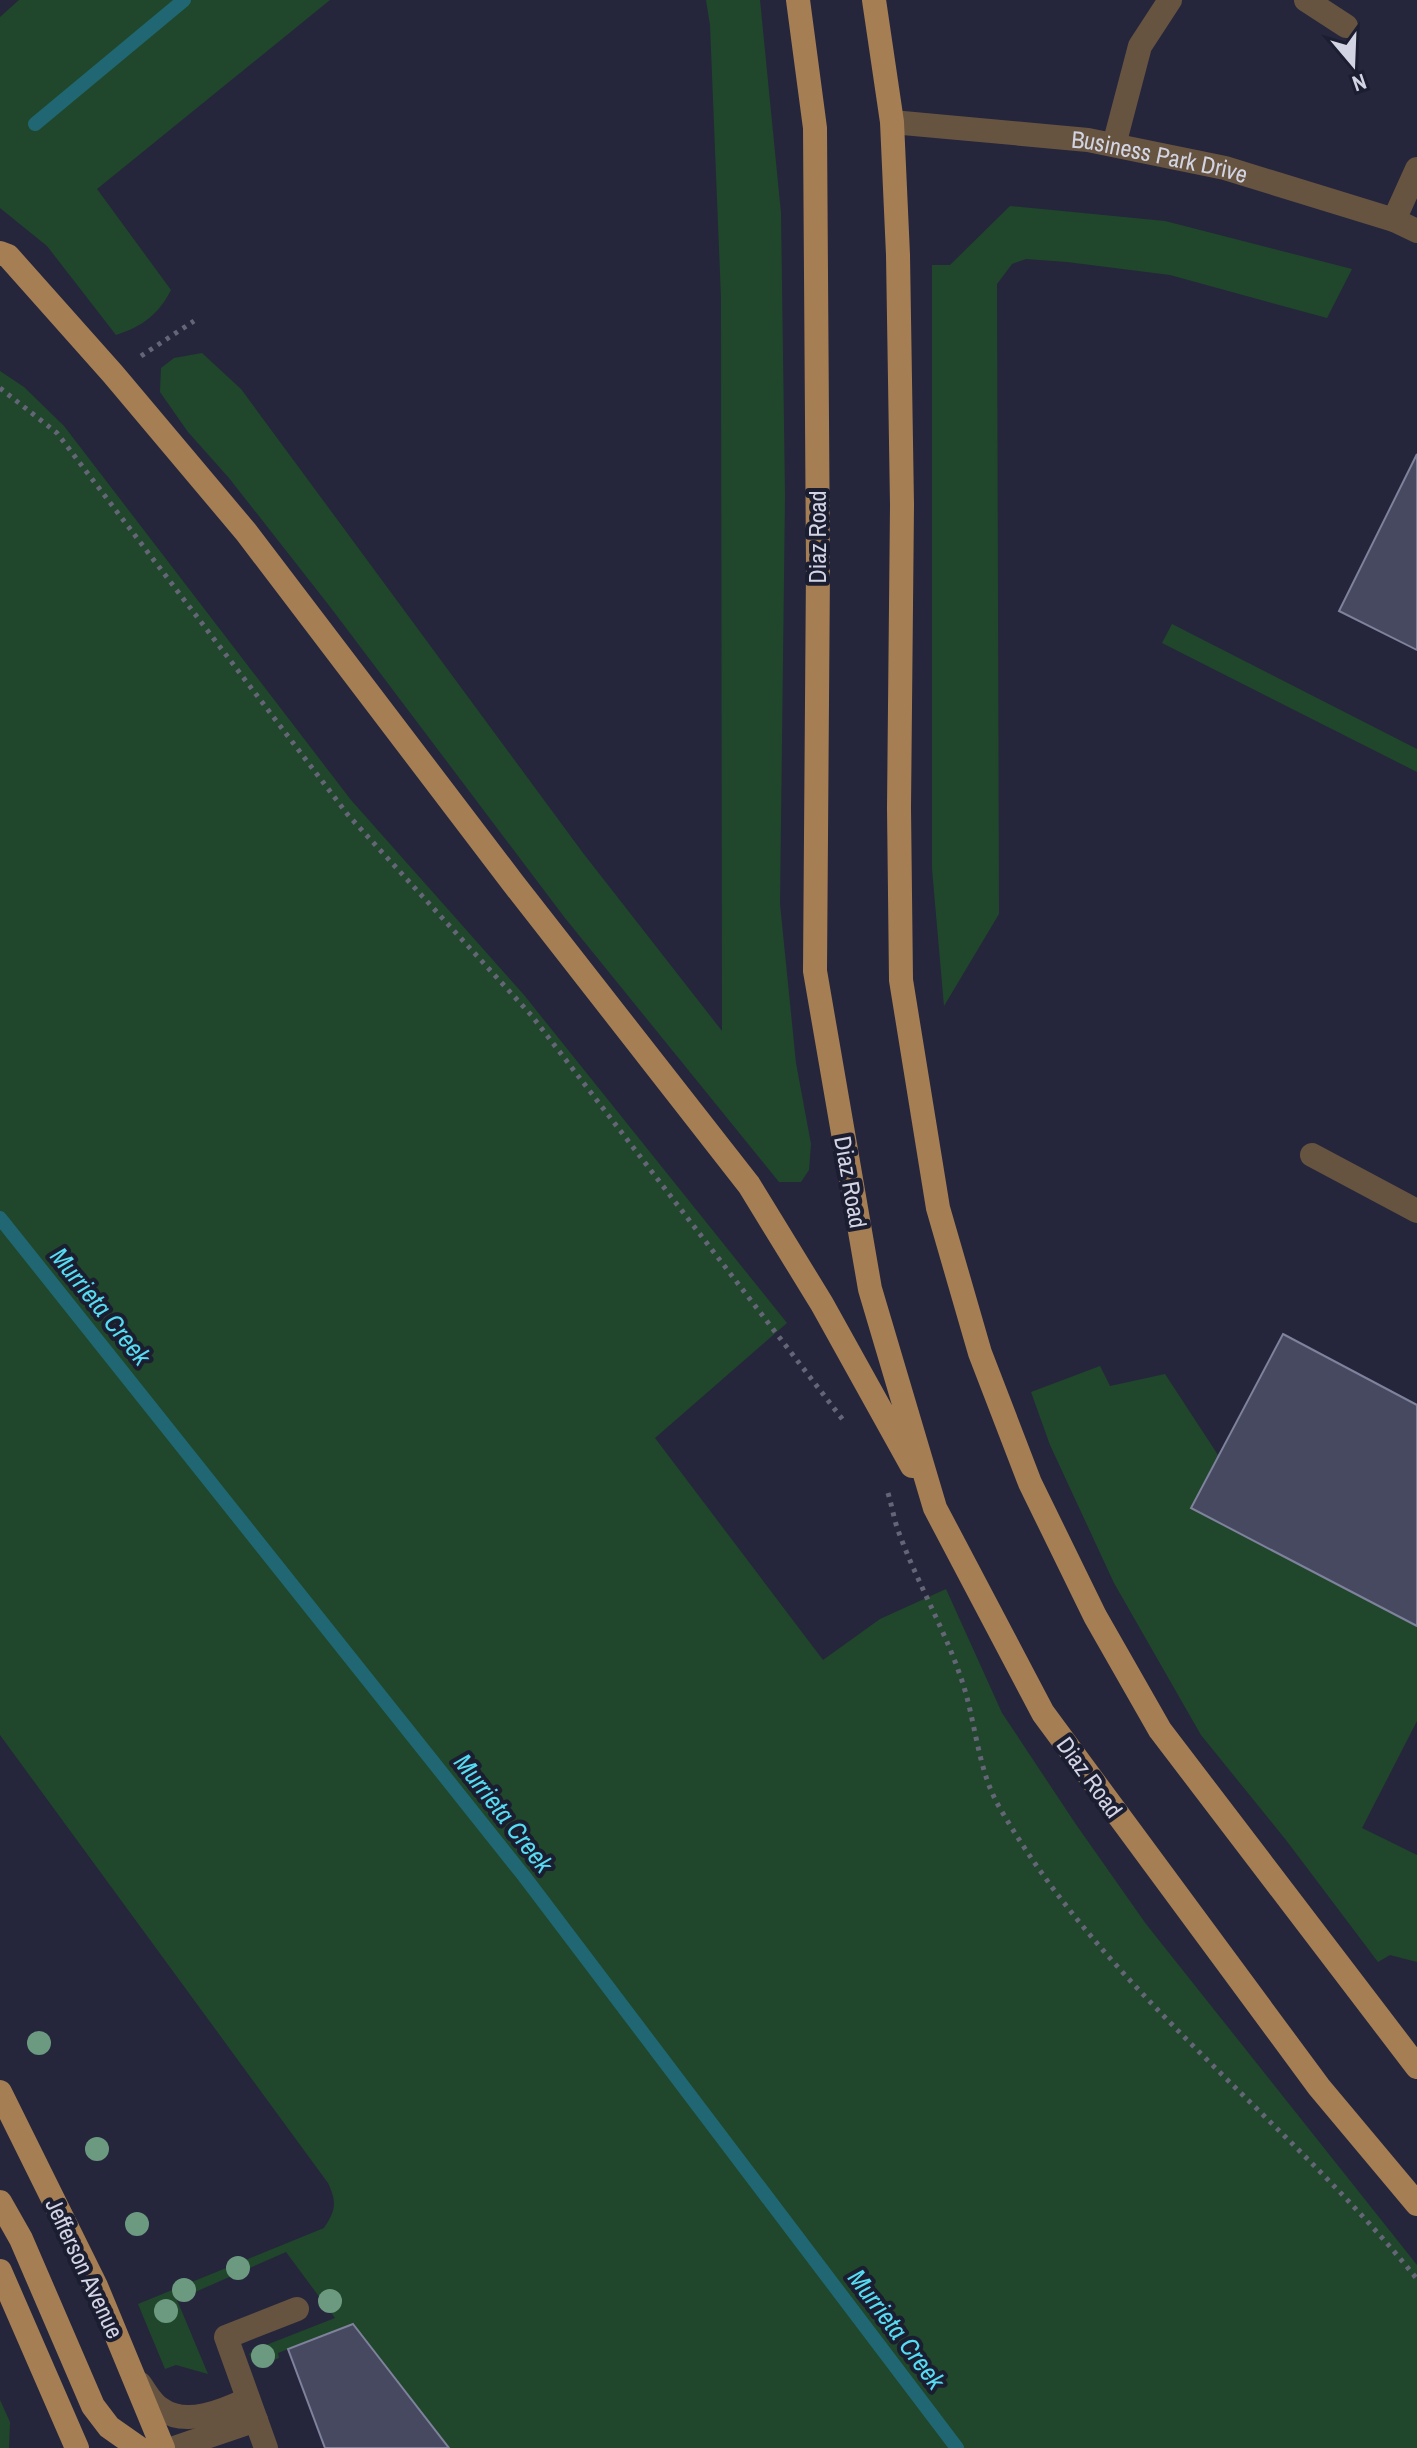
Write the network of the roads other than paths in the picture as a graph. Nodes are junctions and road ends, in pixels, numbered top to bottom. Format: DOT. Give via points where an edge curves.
graph roads {
  1 [pos="798,0"];
  2 [pos="874,0"];
  3 [pos="1170,0"];
  4 [pos="1306,0"];
  5 [pos="1346,26"];
  6 [pos="892,122"];
  7 [pos="1114,145"];
  8 [pos="1417,169"];
  9 [pos="1394,220"];
  10 [pos="1417,231"];
  11 [pos="0,253"];
  12 [pos="1312,1155"];
  13 [pos="1417,1211"];
  14 [pos="935,1508"];
  15 [pos="1409,2042"];
  16 [pos="1417,2067"];
  17 [pos="0,2092"];
  18 [pos="0,2202"];
  19 [pos="1417,2204"];
  20 [pos="0,2271"];
  21 [pos="297,2309"];
  22 [pos="132,2373"];
  23 [pos="252,2410"];
  24 [pos="77,2448"];
  25 [pos="139,2448"];
  26 [pos="163,2448"];
  27 [pos="174,2448"];
  28 [pos="266,2448"];
  1 -- 14 [label="main road, Diaz Road" via="815,128 815,971 870,1289"];
  2 -- 6 [label="main road"];
  3 -- 7 [label="street" via="1140,46"];
  4 -- 5 [label="street"];
  6 -- 7 [label="street, Business Park Drive"];
  6 -- 15 [label="main road" via="902,505 901,980 938,1208 980,1353 1030,1483 1095,1616 1160,1730"];
  7 -- 9 [label="street, Business Park Drive" via="1225,168"];
  8 -- 9 [label="street"];
  9 -- 10 [label="street, Business Park Drive"];
  11 -- 14 [label="main road" via="113,374 246,532 749,1185"];
  12 -- 13 [label="street"];
  14 -- 19 [label="main road, Diaz Road" via="1043,1713 1319,2087"];
  15 -- 16 [label="main road"];
  17 -- 22 [label="main road, Jefferson Avenue" via="96,2286"];
  18 -- 25 [label="main road" via="93,2406 109,2427"];
  20 -- 24 [label="main road"];
  21 -- 23 [label="street" via="226,2337"];
  22 -- 23 [label="street" via="158,2408 184,2419"];
  22 -- 26 [label="main road, Jefferson Avenue"];
  23 -- 27 [label="street"];
  23 -- 28 [label="street"];
}
